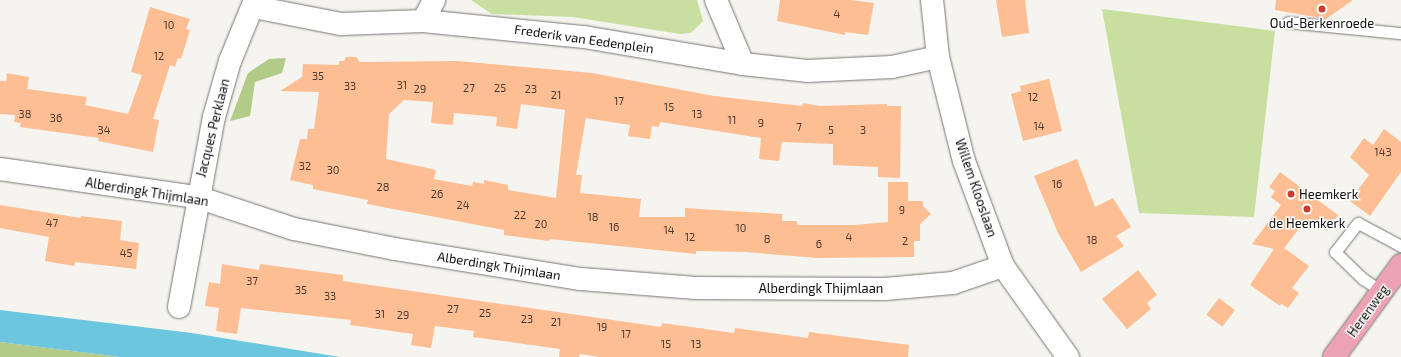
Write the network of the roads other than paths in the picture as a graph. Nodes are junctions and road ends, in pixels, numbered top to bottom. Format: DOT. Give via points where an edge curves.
graph roads {
  1 [pos="434,0"];
  2 [pos="716,0"];
  3 [pos="932,0"];
  4 [pos="255,4"];
  5 [pos="423,21"];
  6 [pos="1288,22"];
  7 [pos="1401,33"];
  8 [pos="938,57"];
  9 [pos="744,64"];
  10 [pos="0,169"];
  11 [pos="197,197"];
  12 [pos="1401,246"];
  13 [pos="1401,265"];
  14 [pos="1003,266"];
  15 [pos="1383,292"];
  16 [pos="179,307"];
  17 [pos="1068,357"];
  18 [pos="1334,357"];
  1 -- 5 [label="street"];
  2 -- 9 [label="street"];
  3 -- 8 [label="street, Willem Klooslaan"];
  4 -- 5 [label="street, Frederik van Eedenplein" via="341,24"];
  4 -- 11 [label="street, Jacques Perklaan" via="230,60 214,117"];
  5 -- 9 [label="street, Frederik van Eedenplein" via="584,37"];
  6 -- 7 [label="lane"];
  8 -- 9 [label="street, Frederik van Eedenplein" via="892,67 807,71"];
  8 -- 14 [label="street, Willem Klooslaan" via="964,161"];
  10 -- 11 [label="street, Alberdingk Thijmlaan"];
  11 -- 14 [label="street, Alberdingk Thijmlaan" via="294,229 395,249 581,279 696,288 885,289 953,283"];
  11 -- 16 [label="street, Jacques Perklaan"];
  12 -- 15 [label="lane" via="1358,224 1335,252 1363,279"];
  13 -- 15 [label="main road, Herenweg"];
  14 -- 17 [label="street, Willem Klooslaan"];
  15 -- 18 [label="main road, Herenweg"];
}
